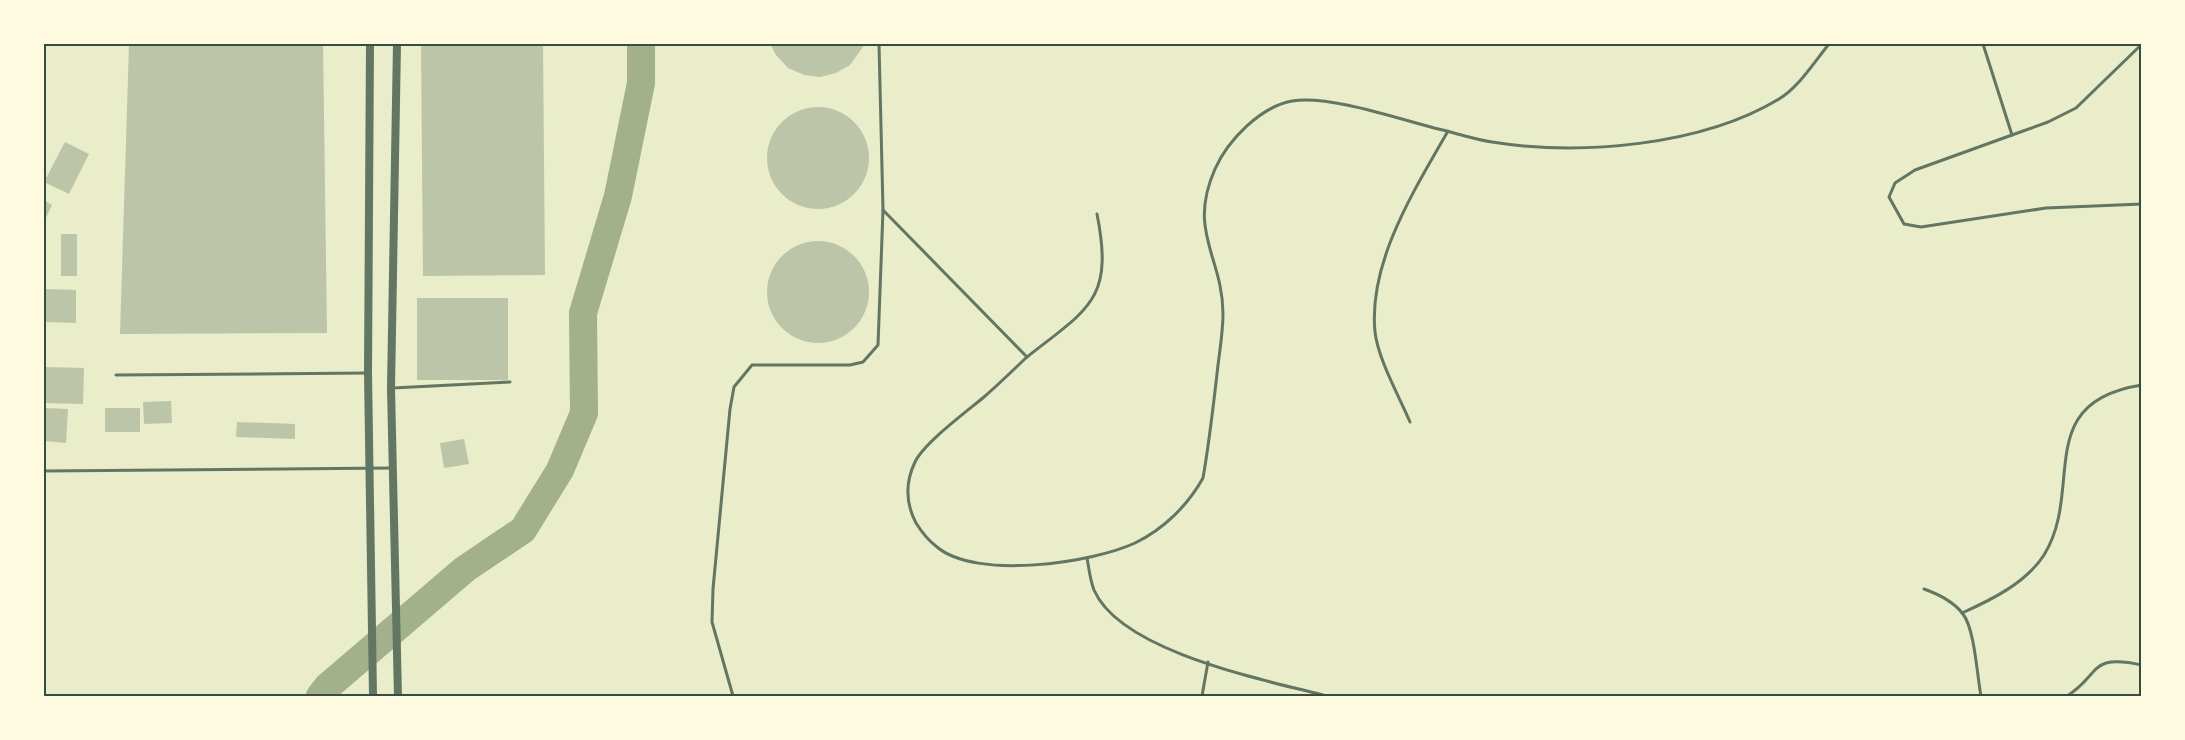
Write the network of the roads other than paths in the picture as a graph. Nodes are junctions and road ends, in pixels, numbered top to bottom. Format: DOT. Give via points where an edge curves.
graph roads {
  1 [pos="370,44"];
  2 [pos="397,44"];
  3 [pos="879,44"];
  4 [pos="1829,44"];
  5 [pos="1983,44"];
  6 [pos="2142,44"];
  7 [pos="1449,131"];
  8 [pos="2012,135"];
  9 [pos="2142,204"];
  10 [pos="883,210"];
  11 [pos="1097,214"];
  12 [pos="1027,357"];
  13 [pos="368,373"];
  14 [pos="116,375"];
  15 [pos="510,382"];
  16 [pos="2142,385"];
  17 [pos="392,388"];
  18 [pos="1410,422"];
  19 [pos="369,467"];
  20 [pos="392,468"];
  21 [pos="44,471"];
  22 [pos="1087,558"];
  23 [pos="1924,589"];
  24 [pos="1962,613"];
  25 [pos="1208,662"];
  26 [pos="2142,665"];
  27 [pos="373,696"];
  28 [pos="398,696"];
  29 [pos="733,696"];
  30 [pos="1202,696"];
  31 [pos="1327,696"];
  32 [pos="1981,696"];
  33 [pos="2067,696"];
  1 -- 13 [label="street"];
  2 -- 17 [label="street"];
  3 -- 10 [label="lane"];
  4 -- 7 [label="lane" via="1781,98 1706,130 1651,142 1593,148 1492,142"];
  5 -- 8 [label="lane"];
  6 -- 8 [label="lane" via="2076,108"];
  7 -- 18 [label="lane" via="1388,247 1377,281 1375,333"];
  7 -- 22 [label="lane" via="1313,101 1292,101 1270,108 1242,131 1216,166 1203,219 1210,258 1222,289 1223,317 1203,478 1191,499 1160,527 1135,543"];
  8 -- 9 [label="lane" via="1915,170 1895,183 1889,197 1904,224 1922,226 2046,208"];
  10 -- 12 [label="lane"];
  10 -- 29 [label="lane" via="878,345 862,362 850,365 752,365 734,387 712,622"];
  11 -- 12 [label="lane" via="1103,244 1096,295 1080,315"];
  12 -- 22 [label="lane" via="915,461 908,488 908,509 938,549 967,560 994,565 1062,563"];
  13 -- 14 [label="lane"];
  13 -- 19 [label="street"];
  15 -- 17 [label="lane"];
  16 -- 24 [label="lane" via="2118,389 2081,415 2068,435 2063,490 2055,527 2043,555 2003,592"];
  17 -- 20 [label="street"];
  19 -- 20 [label="lane"];
  19 -- 21 [label="lane"];
  19 -- 27 [label="street"];
  20 -- 28 [label="street"];
  22 -- 25 [label="lane" via="1094,590 1125,627 1168,649"];
  23 -- 24 [label="lane" via="1941,596"];
  24 -- 32 [label="lane" via="1968,625"];
  25 -- 30 [label="lane"];
  25 -- 31 [label="lane"];
  26 -- 33 [label="lane" via="2121,660 2104,663"];
}
